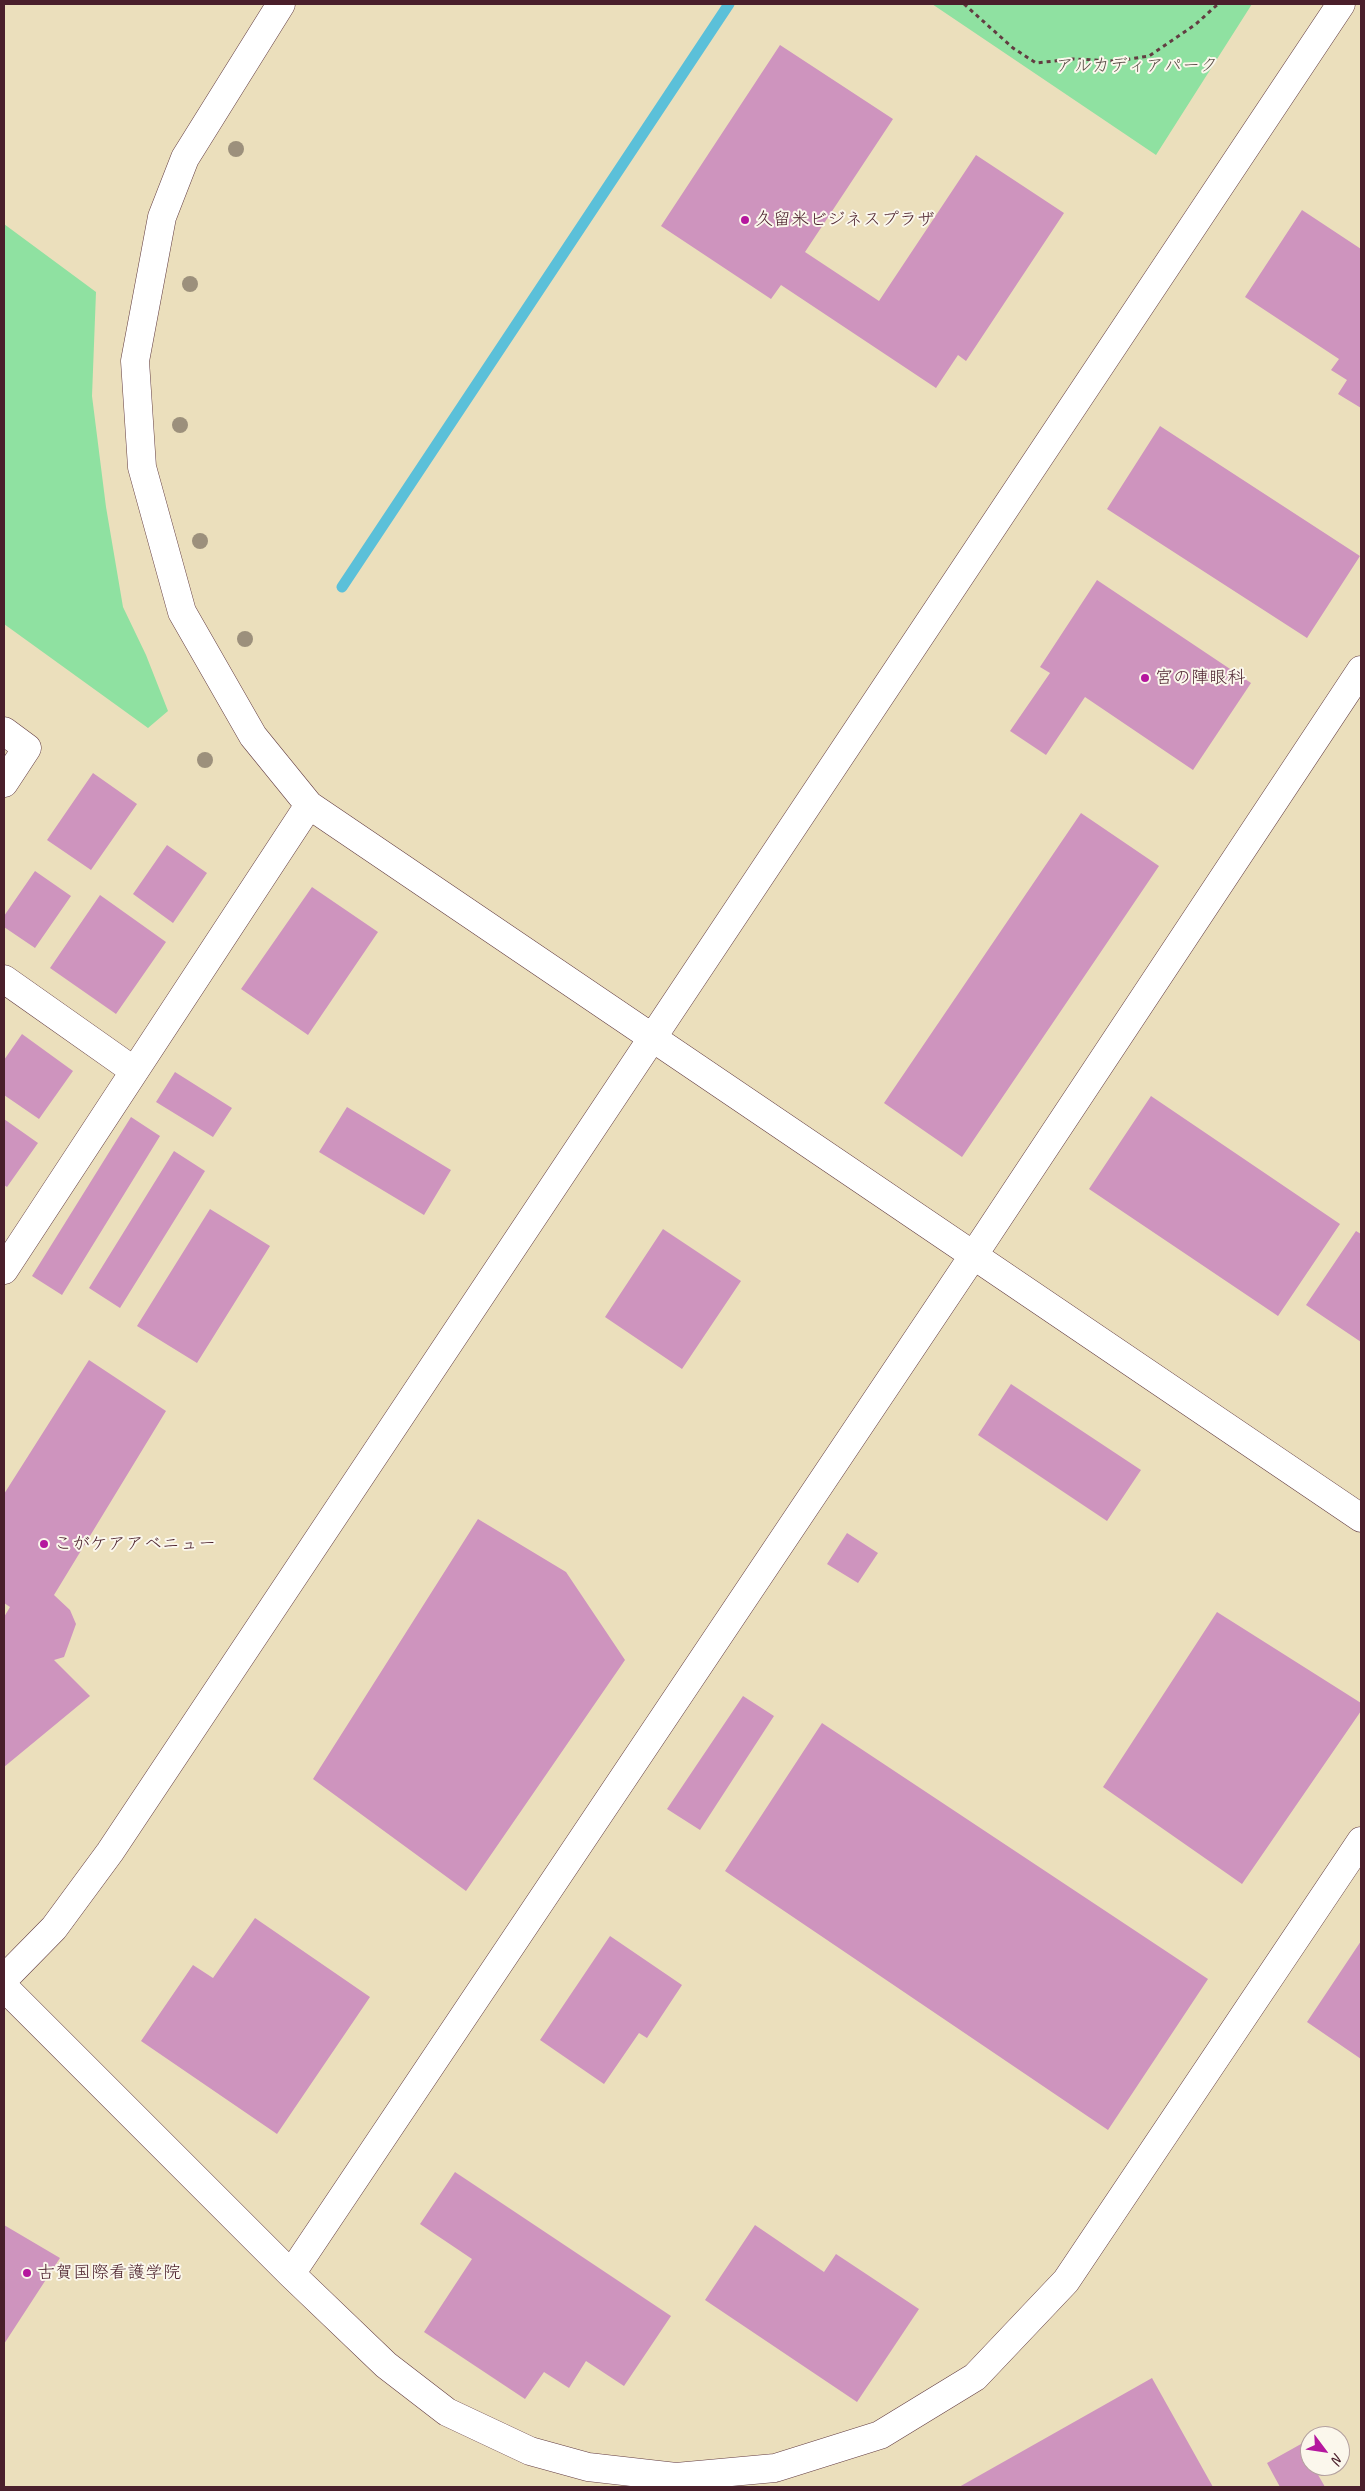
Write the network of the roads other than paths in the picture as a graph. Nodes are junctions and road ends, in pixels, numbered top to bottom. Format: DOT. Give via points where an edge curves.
graph roads {
  1 [pos="281,4"];
  2 [pos="1341,4"];
  3 [pos="1361,670"];
  4 [pos="4,731"];
  5 [pos="4,783"];
  6 [pos="309,805"];
  7 [pos="4,980"];
  8 [pos="652,1040"];
  9 [pos="133,1070"];
  10 [pos="973,1256"];
  11 [pos="4,1270"];
  12 [pos="1361,1518"];
  13 [pos="1361,1841"];
  14 [pos="4,1979"];
  15 [pos="4,1987"];
  16 [pos="291,2274"];
  1 -- 6 [label="street" via="185,158 162,217 135,361 142,467 182,612 253,736"];
  2 -- 8 [label="street"];
  3 -- 10 [label="street"];
  4 -- 5 [label="street" via="28,748"];
  6 -- 8 [label="street"];
  6 -- 9 [label="street"];
  7 -- 9 [label="street"];
  8 -- 10 [label="street"];
  8 -- 14 [label="street" via="110,1852 54,1928"];
  9 -- 11 [label="street"];
  10 -- 12 [label="street"];
  10 -- 16 [label="street"];
  13 -- 16 [label="street" via="1066,2281 975,2377 880,2435 775,2468 676,2477 588,2467 530,2451 447,2412 386,2365"];
  15 -- 16 [label="street"];
}
